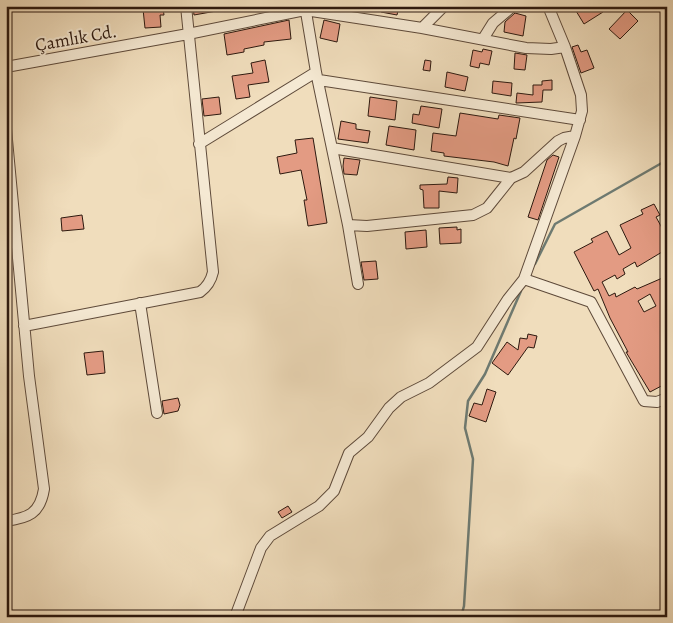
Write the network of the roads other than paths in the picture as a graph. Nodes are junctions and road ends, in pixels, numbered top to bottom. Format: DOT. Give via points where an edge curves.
graph roads {
  1 [pos="186,6"];
  2 [pos="444,6"];
  3 [pos="513,6"];
  4 [pos="548,6"];
  5 [pos="305,8"];
  6 [pos="422,28"];
  7 [pos="188,34"];
  8 [pos="483,38"];
  9 [pos="565,47"];
  10 [pos="6,67"];
  11 [pos="318,76"];
  12 [pos="580,120"];
  13 [pos="6,129"];
  14 [pos="575,136"];
  15 [pos="199,144"];
  16 [pos="332,148"];
  17 [pos="512,178"];
  18 [pos="348,225"];
  19 [pos="524,279"];
  20 [pos="358,284"];
  21 [pos="140,303"];
  22 [pos="24,326"];
  23 [pos="667,398"];
  24 [pos="157,413"];
  25 [pos="6,521"];
  26 [pos="234,617"];
  1 -- 7 [label="street"];
  2 -- 6 [label="street"];
  3 -- 8 [label="street" via="493,23"];
  4 -- 9 [label="street"];
  5 -- 6 [label="street, Çamlık Cd."];
  5 -- 7 [label="street, Çamlık Cd."];
  5 -- 11 [label="street"];
  6 -- 8 [label="street, Çamlık Cd."];
  7 -- 10 [label="street, Çamlık Cd."];
  7 -- 15 [label="street"];
  8 -- 9 [label="street, Çamlık Cd." via="526,48"];
  9 -- 12 [label="street" via="581,95"];
  11 -- 12 [label="street"];
  11 -- 15 [label="street"];
  11 -- 16 [label="street"];
  12 -- 14 [label="street"];
  13 -- 22 [label="street"];
  14 -- 17 [label="street" via="558,141 524,172"];
  14 -- 19 [label="street"];
  15 -- 21 [label="street" via="213,272 211,279 200,292"];
  16 -- 17 [label="street"];
  16 -- 18 [label="street"];
  17 -- 18 [label="street" via="487,208 473,215"];
  18 -- 20 [label="street"];
  19 -- 23 [label="street" via="591,302 644,401 657,402"];
  19 -- 26 [label="street" via="476,347 389,408 368,437 349,453 334,492 319,506 270,536 261,548"];
  21 -- 22 [label="street"];
  21 -- 24 [label="street"];
  22 -- 25 [label="street" via="44,489 40,503 30,515"];
}
